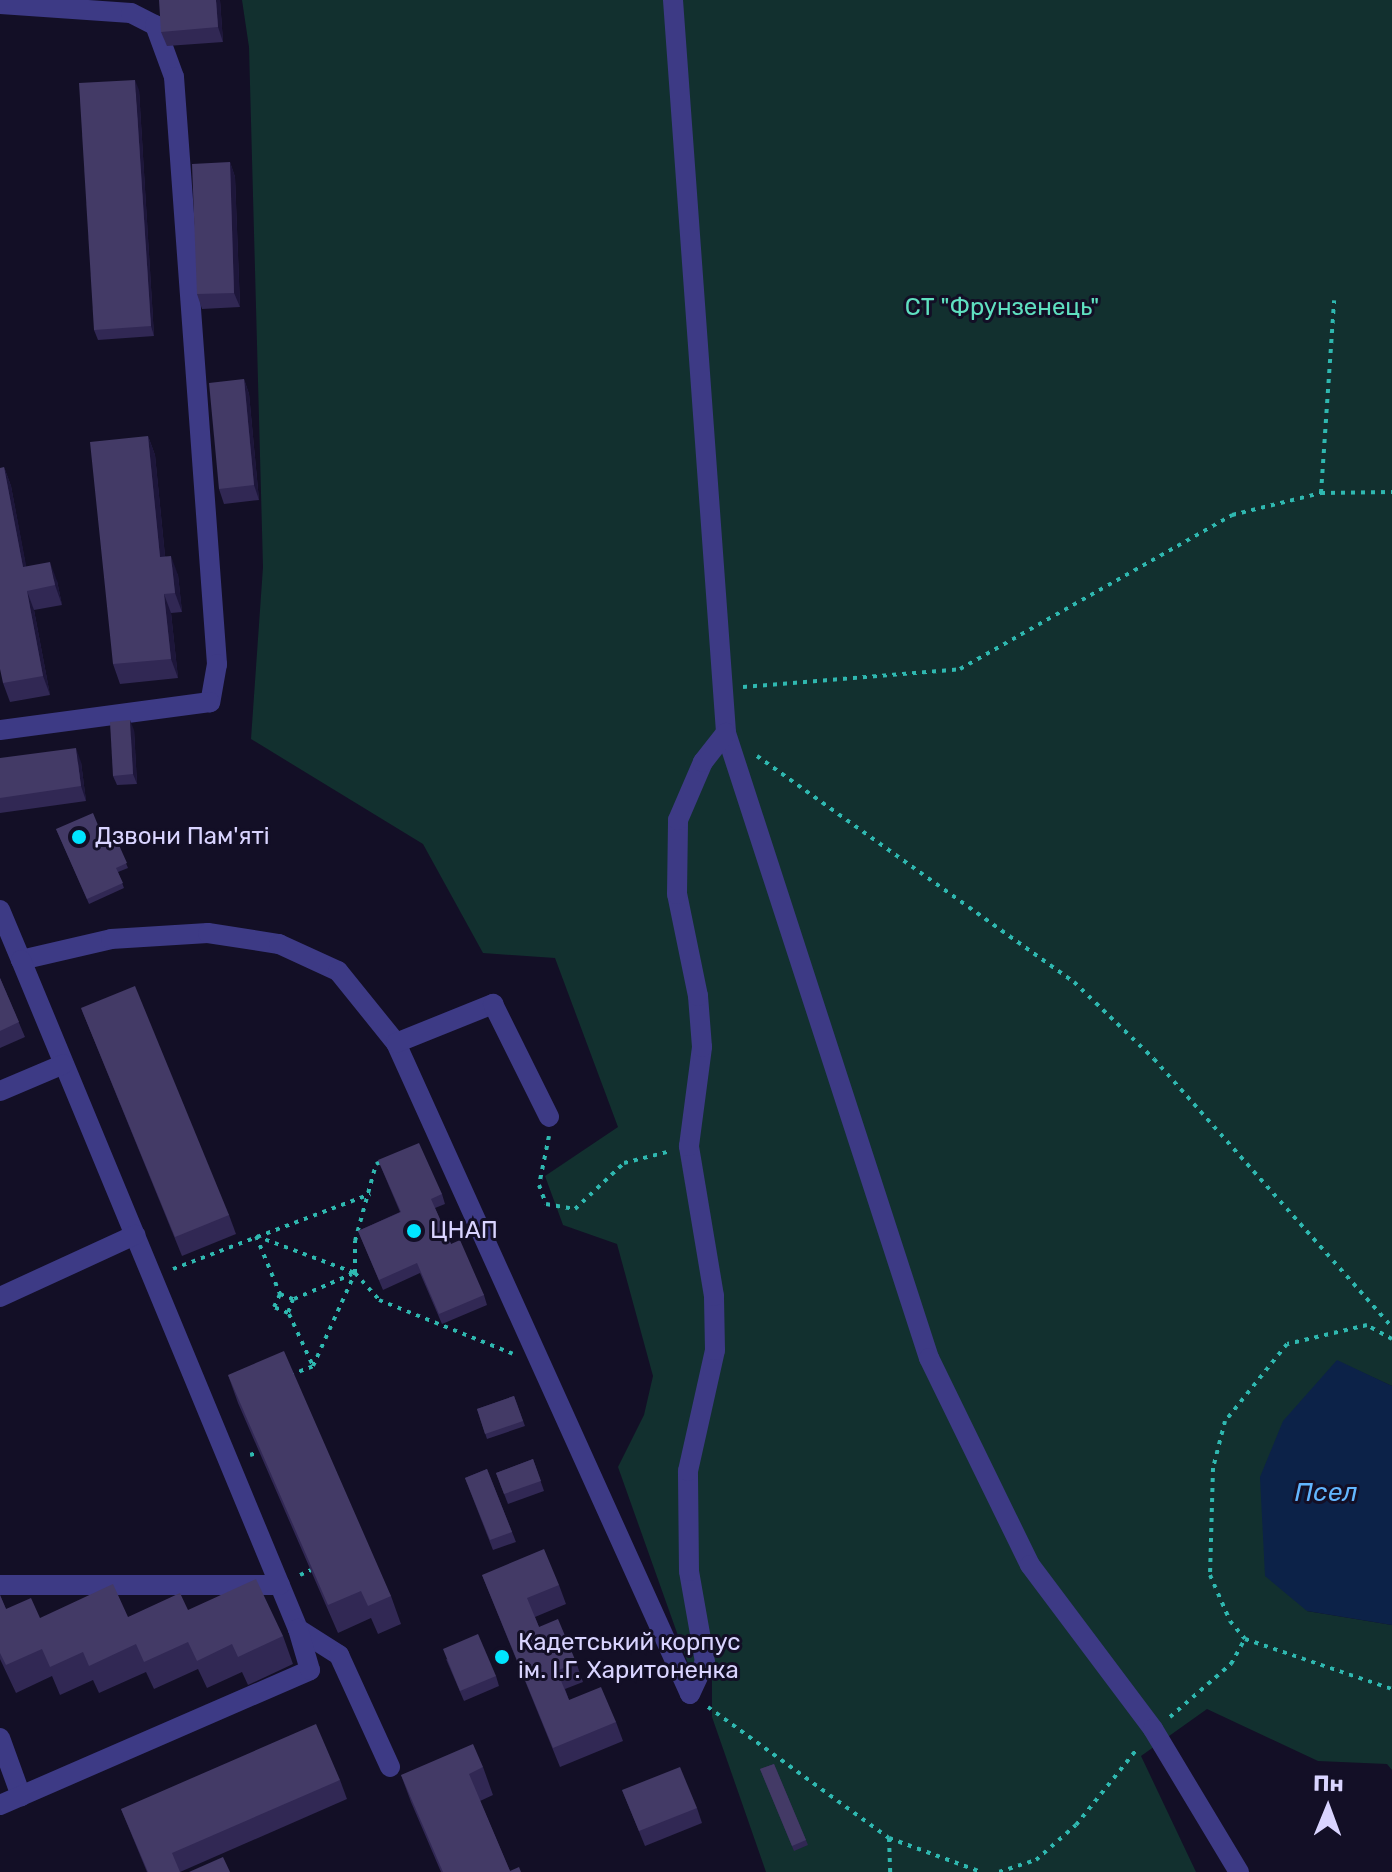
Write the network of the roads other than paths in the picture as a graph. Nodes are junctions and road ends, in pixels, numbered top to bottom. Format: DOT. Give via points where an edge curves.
graph roads {
  1 [pos="673,0"];
  2 [pos="0,4"];
  3 [pos="0,730"];
  4 [pos="726,733"];
  5 [pos="0,910"];
  6 [pos="21,960"];
  7 [pos="396,1043"];
  8 [pos="64,1064"];
  9 [pos="0,1091"];
  10 [pos="549,1117"];
  11 [pos="135,1235"];
  12 [pos="0,1297"];
  13 [pos="0,1585"];
  14 [pos="280,1585"];
  15 [pos="298,1629"];
  16 [pos="0,1738"];
  17 [pos="390,1767"];
  18 [pos="21,1796"];
  19 [pos="0,1805"];
  20 [pos="1239,1872"];
  1 -- 4 [label="lane"];
  2 -- 3 [label="lane" via="131,13 155,25 174,77 217,664 210,702"];
  4 -- 7 [label="lane" via="703,762 678,820 677,894 698,996 702,1047 689,1146 714,1296 715,1350 688,1471 689,1571 705,1662 690,1694"];
  4 -- 20 [label="lane" via="929,1358 1030,1565 1153,1729"];
  5 -- 6 [label="lane"];
  6 -- 7 [label="lane" via="111,939 181,934 279,944 338,971"];
  6 -- 8 [label="lane"];
  7 -- 10 [label="lane" via="493,1004"];
  8 -- 9 [label="lane"];
  8 -- 11 [label="lane"];
  11 -- 12 [label="lane"];
  11 -- 14 [label="lane"];
  13 -- 14 [label="lane"];
  14 -- 15 [label="lane"];
  15 -- 17 [label="lane" via="339,1655"];
  15 -- 18 [label="lane" via="310,1670"];
  16 -- 18 [label="lane"];
  18 -- 19 [label="lane"];
}
